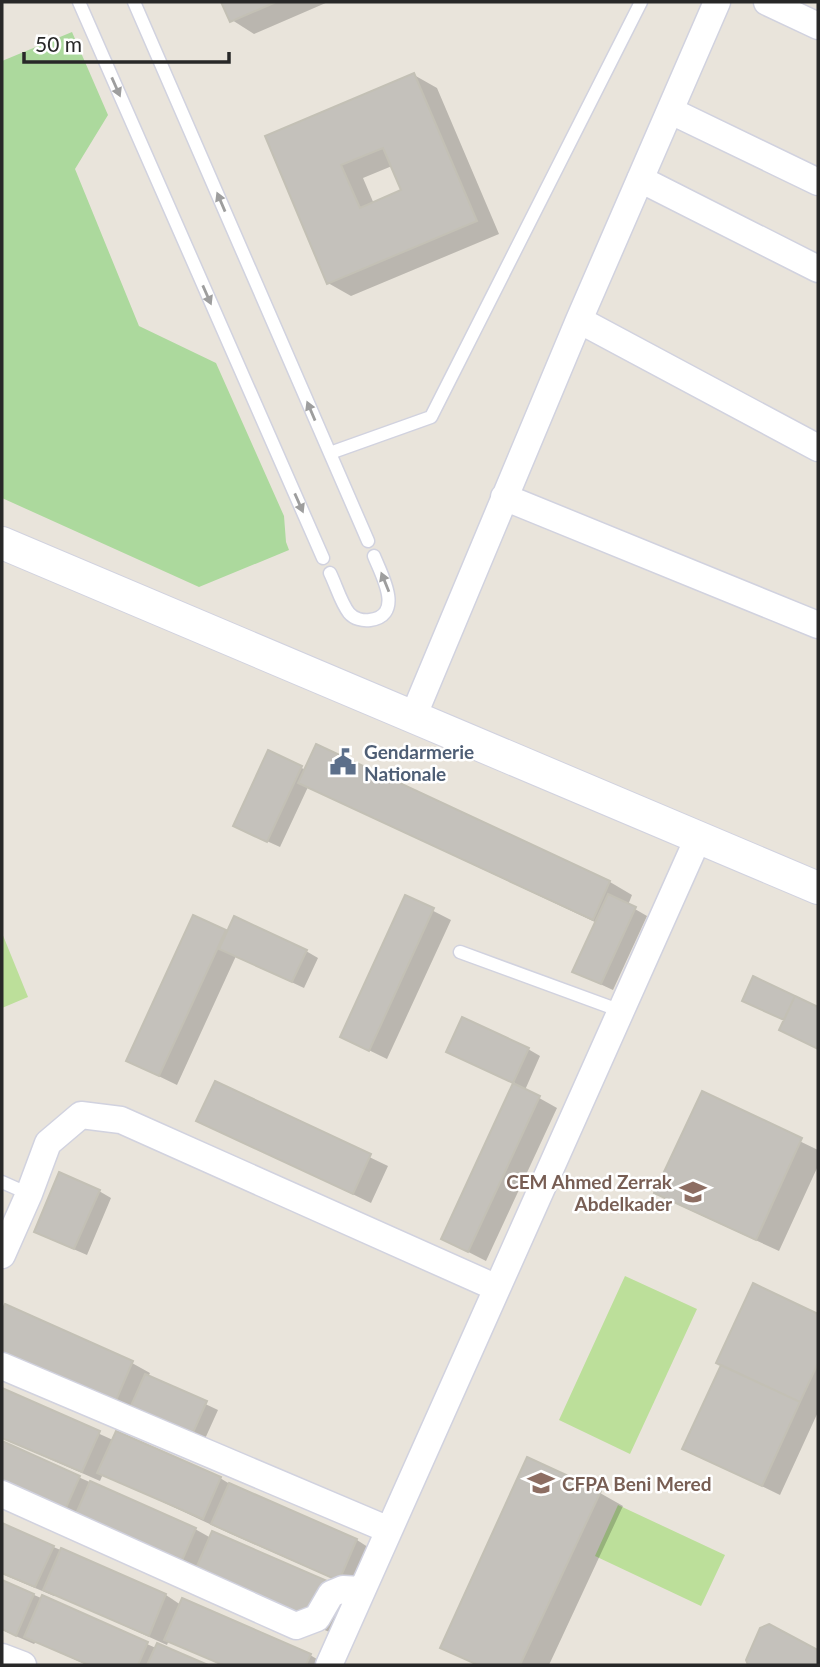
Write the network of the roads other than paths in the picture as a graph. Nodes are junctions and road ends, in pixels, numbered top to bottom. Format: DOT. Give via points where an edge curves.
graph roads {
  1 [pos="79,2"];
  2 [pos="134,2"];
  3 [pos="641,2"];
  4 [pos="717,2"];
  5 [pos="767,2"];
  6 [pos="818,26"];
  7 [pos="671,111"];
  8 [pos="640,179"];
  9 [pos="818,183"];
  10 [pos="818,269"];
  11 [pos="579,320"];
  12 [pos="818,448"];
  13 [pos="330,453"];
  14 [pos="504,497"];
  15 [pos="368,541"];
  16 [pos="2,543"];
  17 [pos="374,556"];
  18 [pos="323,558"];
  19 [pos="330,573"];
  20 [pos="818,625"];
  21 [pos="413,717"];
  22 [pos="699,836"];
  23 [pos="818,888"];
  24 [pos="460,953"];
  25 [pos="621,1010"];
  26 [pos="2,1182"];
  27 [pos="29,1194"];
  28 [pos="2,1255"];
  29 [pos="497,1288"];
  30 [pos="2,1366"];
  31 [pos="2,1494"];
  32 [pos="389,1530"];
  33 [pos="362,1590"];
  34 [pos="2,1657"];
  35 [pos="23,1665"];
  36 [pos="329,1665"];
  1 -- 18 [label="lane, one-way"];
  13 -- 2 [label="lane, one-way"];
  3 -- 13 [label="lane" via="431,417"];
  4 -- 7 [label="street"];
  5 -- 6 [label="street"];
  7 -- 8 [label="street"];
  7 -- 9 [label="street"];
  8 -- 10 [label="street"];
  8 -- 11 [label="street"];
  11 -- 12 [label="street"];
  11 -- 14 [label="street"];
  13 -- 15 [label="lane"];
  14 -- 20 [label="street"];
  14 -- 21 [label="street"];
  16 -- 21 [label="street"];
  19 -- 17 [label="lane, one-way" via="348,612 363,621 380,617 390,603"];
  21 -- 22 [label="street"];
  22 -- 23 [label="street"];
  22 -- 25 [label="street"];
  24 -- 25 [label="lane"];
  25 -- 29 [label="street"];
  26 -- 27 [label="lane"];
  27 -- 28 [label="street"];
  27 -- 29 [label="street" via="48,1143 81,1115 121,1119"];
  29 -- 32 [label="street"];
  30 -- 32 [label="street"];
  31 -- 33 [label="street" via="296,1626 317,1618 331,1594"];
  32 -- 33 [label="street"];
  33 -- 36 [label="street"];
  34 -- 35 [label="street"];
}
